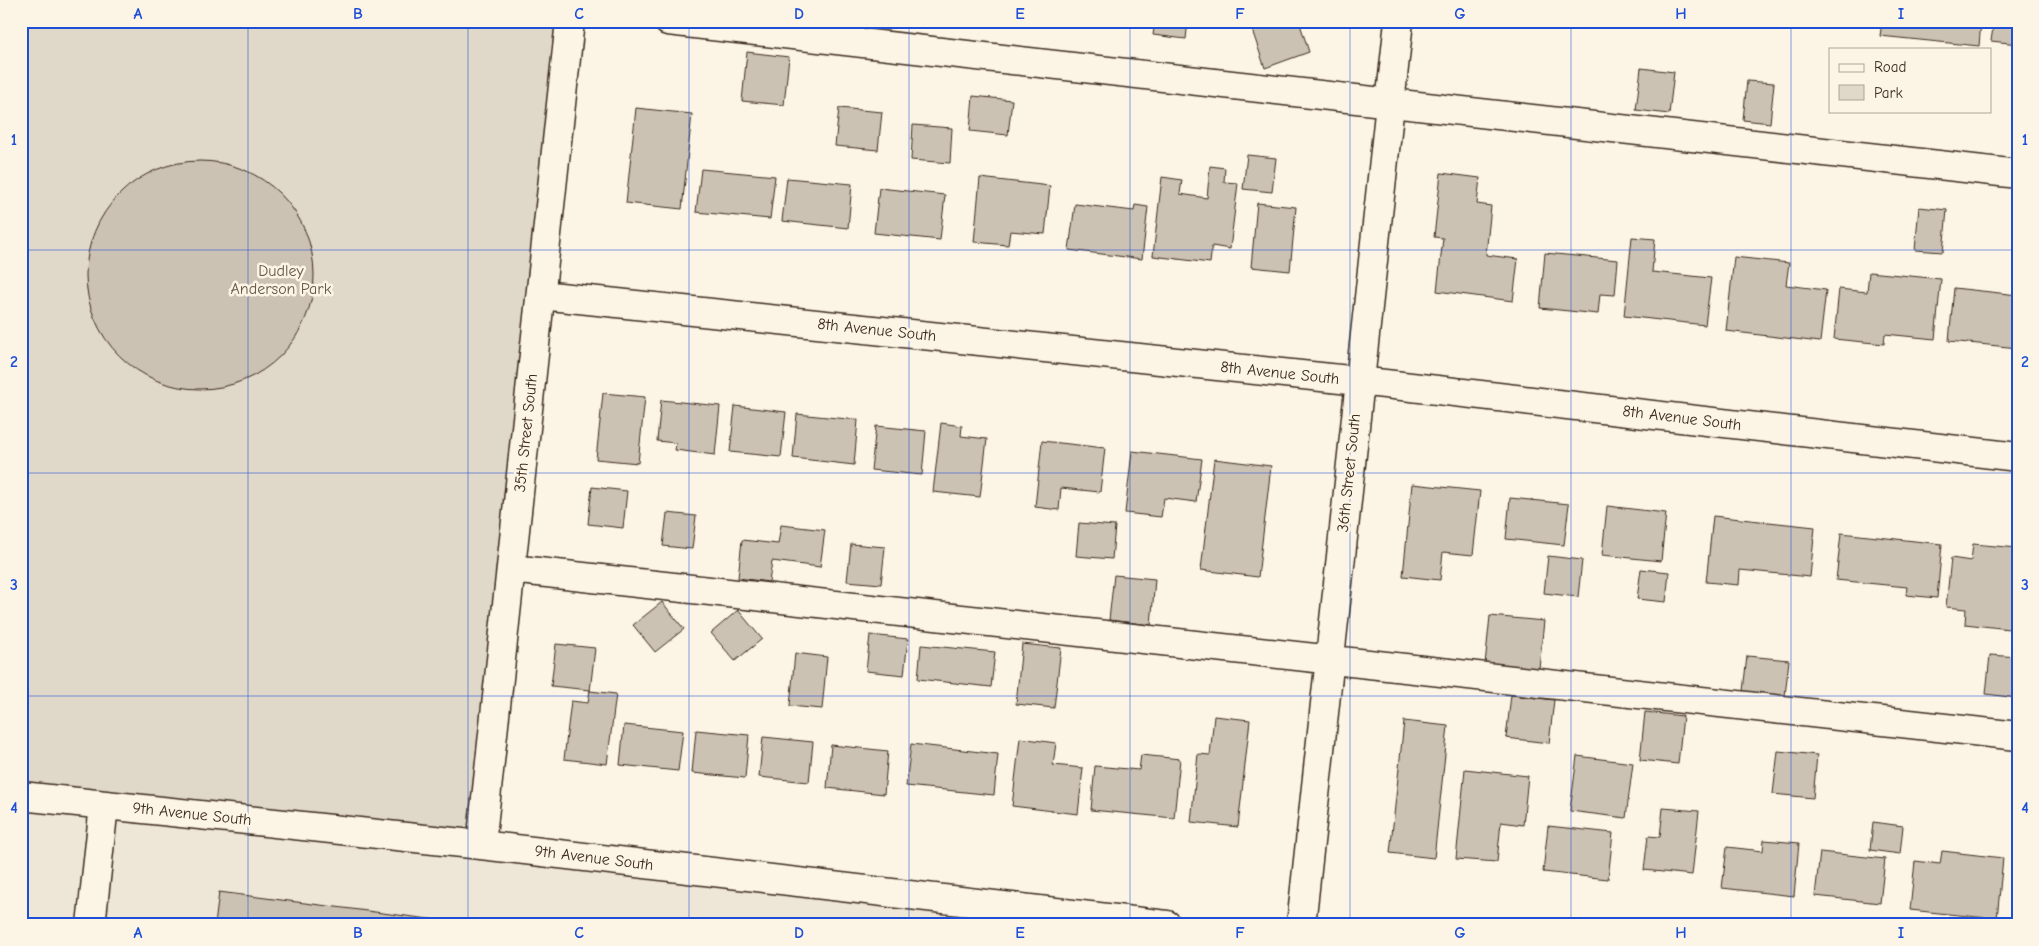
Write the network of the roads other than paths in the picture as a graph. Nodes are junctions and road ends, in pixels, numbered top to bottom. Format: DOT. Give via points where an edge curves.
graph roads {
  1 [pos="570,21"];
  2 [pos="668,21"];
  3 [pos="1399,21"];
  4 [pos="1390,103"];
  5 [pos="2018,174"];
  6 [pos="541,295"];
  7 [pos="1359,381"];
  8 [pos="2018,457"];
  9 [pos="511,569"];
  10 [pos="1329,660"];
  11 [pos="2018,736"];
  12 [pos="21,796"];
  13 [pos="104,805"];
  14 [pos="481,845"];
  15 [pos="90,925"];
  16 [pos="1167,925"];
  17 [pos="1302,925"];
  1 -- 6 [label="street, 35th Street South"];
  2 -- 4 [label="street"];
  3 -- 4 [label="street, 36th Street South"];
  4 -- 5 [label="street"];
  4 -- 7 [label="street, 36th Street South"];
  6 -- 7 [label="street, 8th Avenue South"];
  6 -- 9 [label="street, 35th Street South"];
  7 -- 8 [label="street, 8th Avenue South"];
  7 -- 10 [label="street, 36th Street South"];
  9 -- 10 [label="street"];
  9 -- 14 [label="street, 35th Street South"];
  10 -- 11 [label="street"];
  10 -- 17 [label="street, 36th Street South"];
  12 -- 13 [label="street, 9th Avenue South"];
  13 -- 14 [label="street, 9th Avenue South"];
  13 -- 15 [label="street"];
  14 -- 16 [label="street, 9th Avenue South"];
}
